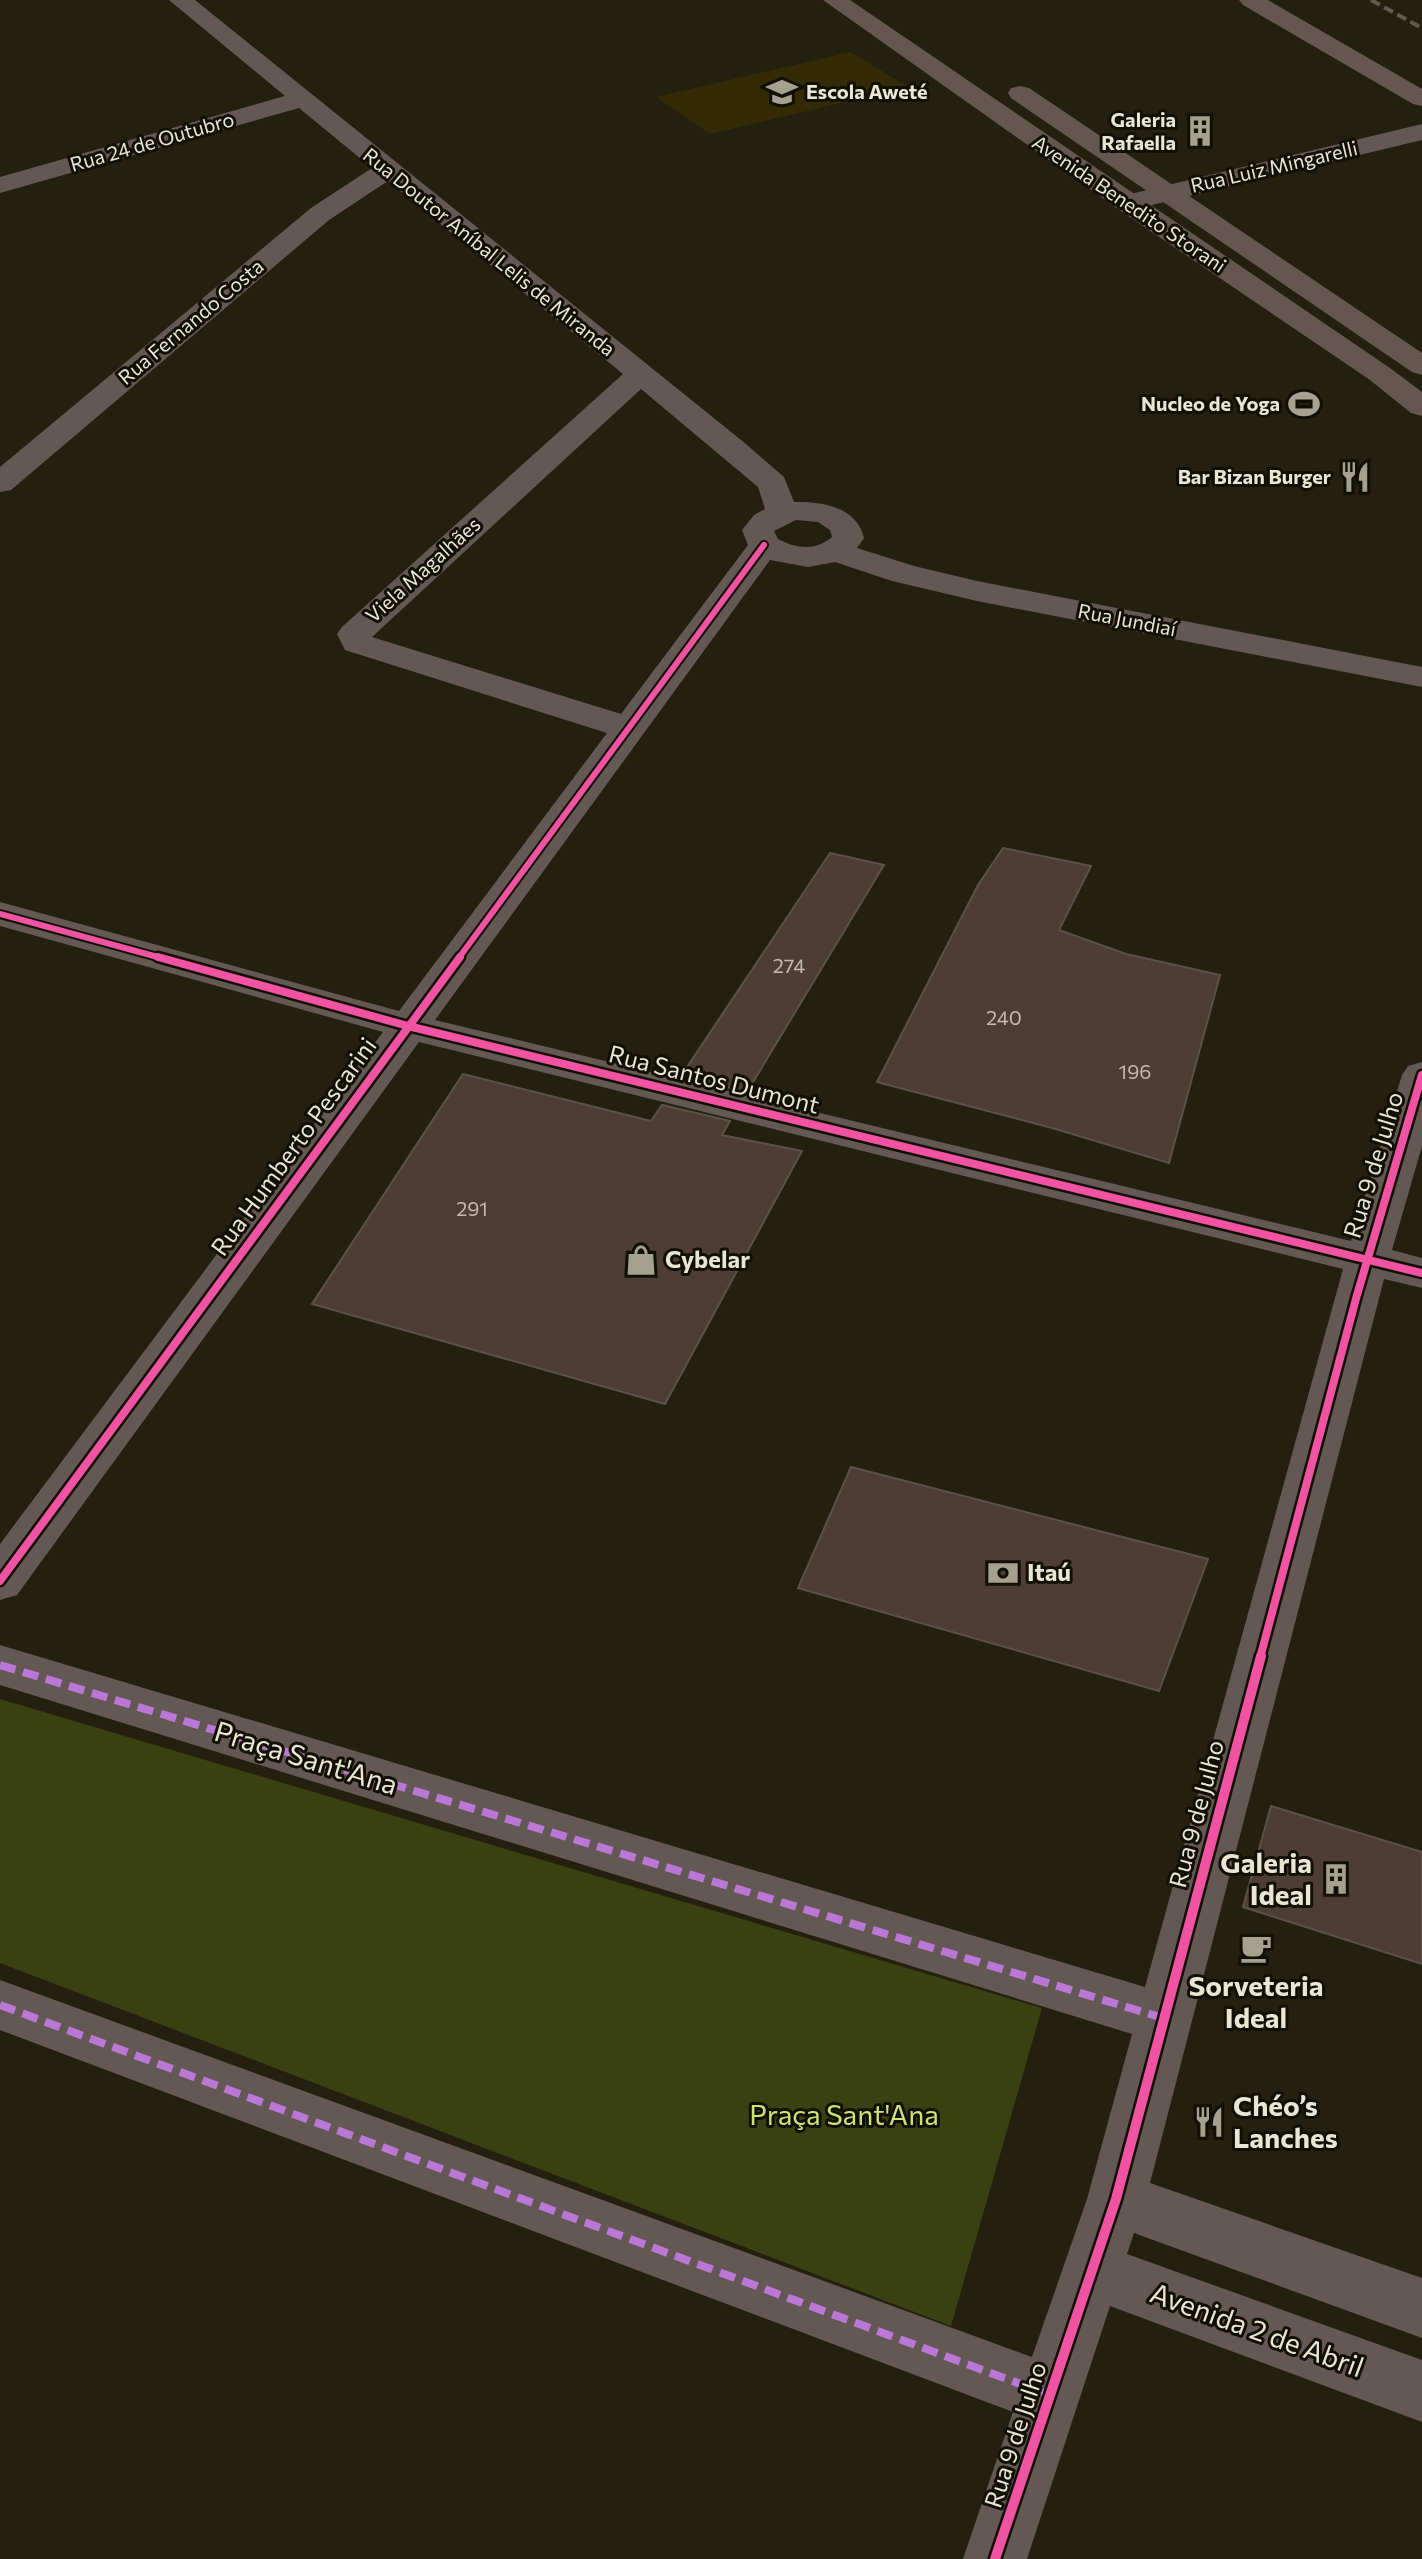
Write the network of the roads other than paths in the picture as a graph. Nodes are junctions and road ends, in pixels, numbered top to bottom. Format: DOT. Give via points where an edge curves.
graph roads {
  1 [pos="181,0"];
  2 [pos="835,0"];
  3 [pos="1251,0"];
  4 [pos="998,79"];
  5 [pos="303,99"];
  6 [pos="1422,99"];
  7 [pos="1422,132"];
  8 [pos="388,169"];
  9 [pos="0,185"];
  10 [pos="1169,192"];
  11 [pos="1127,203"];
  12 [pos="1422,366"];
  13 [pos="639,375"];
  14 [pos="1422,407"];
  15 [pos="0,483"];
  16 [pos="782,513"];
  17 [pos="764,545"];
  18 [pos="835,551"];
  19 [pos="1422,677"];
  20 [pos="628,728"];
  21 [pos="0,914"];
  22 [pos="408,1026"];
  23 [pos="1422,1075"];
  24 [pos="1367,1258"];
  25 [pos="1422,1273"];
  26 [pos="0,1581"];
  27 [pos="0,1665"];
  28 [pos="0,2005"];
  29 [pos="1163,2018"];
  30 [pos="1116,2199"];
  31 [pos="1091,2270"];
  32 [pos="1422,2308"];
  33 [pos="1422,2391"];
  34 [pos="1050,2395"];
  35 [pos="995,2559"];
  1 -- 5 [label="street, Rua Doutor Aníbal Lelis de Miranda"];
  2 -- 11 [label="main road, Avenida Benedito Storani"];
  3 -- 6 [label="main road"];
  4 -- 10 [label="main road, Avenida Benedito Storani"];
  5 -- 8 [label="street, Rua Doutor Aníbal Lelis de Miranda"];
  5 -- 9 [label="street, Rua 24 de Outubro"];
  7 -- 10 [label="street, Rua Luiz Mingarelli"];
  8 -- 13 [label="street, Rua Doutor Aníbal Lelis de Miranda"];
  8 -- 15 [label="street, Rua Fernando Costa" via="320,214"];
  10 -- 11 [label="street, Rua Luiz Mingarelli"];
  10 -- 12 [label="main road, Avenida Benedito Storani"];
  11 -- 14 [label="main road, Avenida Benedito Storani"];
  13 -- 16 [label="street, Rua Doutor Aníbal Lelis de Miranda" via="773,484"];
  13 -- 20 [label="street, Viela Magalhães" via="354,634 357,643"];
  16 -- 17 [label="street, Rua Humberto Pescarini" via="758,530"];
  16 -- 18 [label="street" via="810,511 843,524 848,538"];
  17 -- 18 [label="street" via="797,557"];
  17 -- 20 [label="street, Rua Humberto Pescarini"];
  18 -- 19 [label="street, Rua Jundiaí" via="977,591"];
  20 -- 22 [label="street, Rua Humberto Pescarini"];
  21 -- 22 [label="street, Rua Santos Dumont"];
  22 -- 24 [label="street, Rua Santos Dumont"];
  22 -- 26 [label="street, Rua Humberto Pescarini"];
  23 -- 24 [label="street, Rua 9 de Julho"];
  24 -- 25 [label="street, Rua Santos Dumont"];
  24 -- 29 [label="street, Rua 9 de Julho"];
  27 -- 29 [label="street, Praça Sant'Ana"];
  28 -- 34 [label="street"];
  29 -- 30 [label="street, Rua 9 de Julho"];
  30 -- 31 [label="street, Rua 9 de Julho"];
  30 -- 32 [label="street"];
  31 -- 33 [label="street, Avenida 2 de Abril"];
  31 -- 34 [label="street, Rua 9 de Julho"];
  34 -- 35 [label="street, Rua 9 de Julho"];
}
